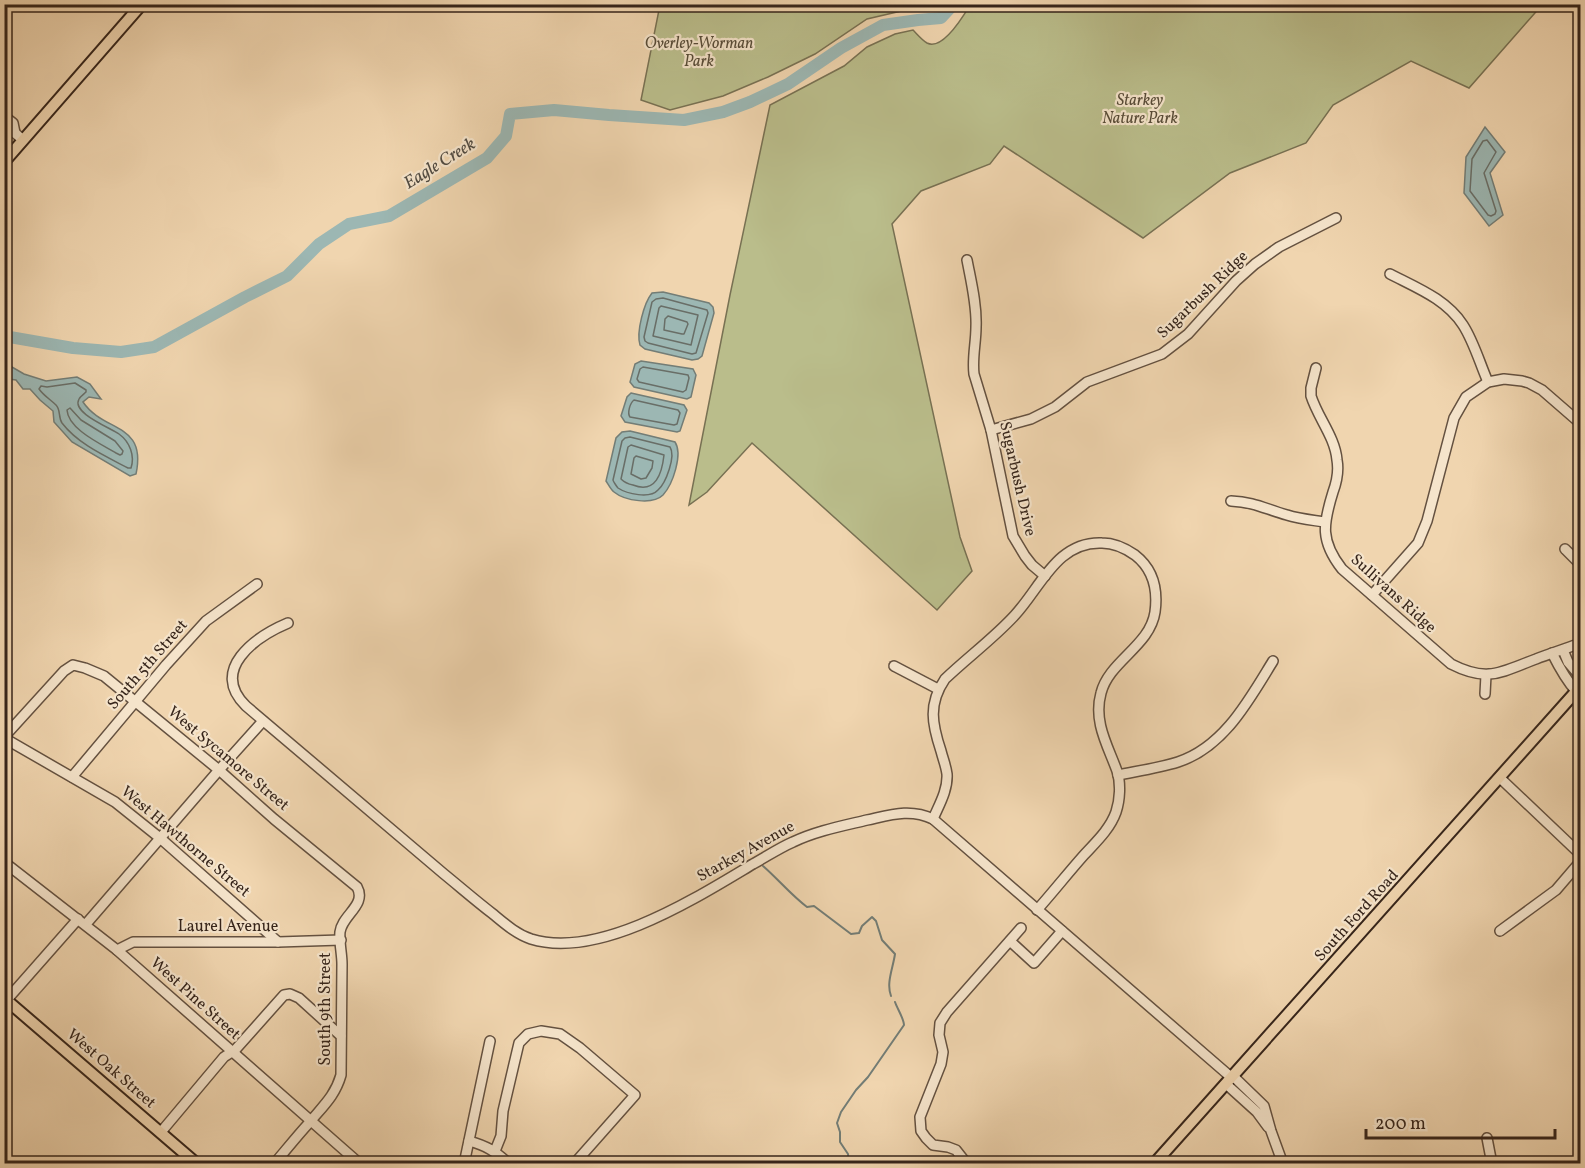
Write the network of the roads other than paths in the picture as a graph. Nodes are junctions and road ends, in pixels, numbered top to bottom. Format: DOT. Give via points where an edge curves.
graph roads {
  1 [pos="142,4"];
  2 [pos="4,116"];
  3 [pos="4,128"];
  4 [pos="19,136"];
  5 [pos="4,162"];
  6 [pos="1336,218"];
  7 [pos="967,260"];
  8 [pos="1390,274"];
  9 [pos="1316,368"];
  10 [pos="1488,382"];
  11 [pos="1581,423"];
  12 [pos="991,430"];
  13 [pos="1231,501"];
  14 [pos="1325,522"];
  15 [pos="1565,549"];
  16 [pos="1581,564"];
  17 [pos="1045,576"];
  18 [pos="257,585"];
  19 [pos="1372,596"];
  20 [pos="288,623"];
  21 [pos="1581,643"];
  22 [pos="1563,650"];
  23 [pos="1552,654"];
  24 [pos="1273,662"];
  25 [pos="894,666"];
  26 [pos="1486,675"];
  27 [pos="1581,676"];
  28 [pos="1579,689"];
  29 [pos="938,690"];
  30 [pos="1485,694"];
  31 [pos="135,701"];
  32 [pos="263,721"];
  33 [pos="4,738"];
  34 [pos="219,770"];
  35 [pos="1118,775"];
  36 [pos="72,777"];
  37 [pos="1500,778"];
  38 [pos="933,819"];
  39 [pos="160,838"];
  40 [pos="1581,854"];
  41 [pos="4,862"];
  42 [pos="1581,862"];
  43 [pos="1037,910"];
  44 [pos="82,922"];
  45 [pos="1021,928"];
  46 [pos="1062,931"];
  47 [pos="1500,931"];
  48 [pos="341,940"];
  49 [pos="1010,941"];
  50 [pos="278,942"];
  51 [pos="117,950"];
  52 [pos="5,1001"];
  53 [pos="341,1036"];
  54 [pos="490,1041"];
  55 [pos="232,1052"];
  56 [pos="1230,1079"];
  57 [pos="311,1120"];
  58 [pos="161,1132"];
  59 [pos="1487,1138"];
  60 [pos="469,1141"];
  61 [pos="495,1151"];
  62 [pos="197,1164"];
  63 [pos="274,1164"];
  64 [pos="360,1164"];
  65 [pos="464,1164"];
  66 [pos="509,1164"];
  67 [pos="574,1164"];
  68 [pos="967,1164"];
  69 [pos="1154,1164"];
  70 [pos="1283,1164"];
  71 [pos="1492,1164"];
  1 -- 4 [label="main road"];
  2 -- 4 [label="street"];
  3 -- 4 [label="street"];
  4 -- 5 [label="main road"];
  6 -- 12 [label="street, Sugarbush Ridge" via="1255,264 1171,348 1087,382 1038,416"];
  7 -- 12 [label="street, Sugarbush Drive" via="976,316 974,374"];
  8 -- 10 [label="street" via="1437,298 1452,311 1465,327"];
  9 -- 14 [label="street, Sullivans Ridge" via="1311,396 1335,447 1338,468"];
  10 -- 11 [label="street" via="1504,379 1529,383"];
  10 -- 19 [label="street" via="1466,398 1454,418 1418,543"];
  12 -- 17 [label="street, Sugarbush Drive" via="1013,536 1032,565"];
  13 -- 14 [label="street"];
  14 -- 19 [label="street, Sullivans Ridge" via="1333,559"];
  15 -- 16 [label="street"];
  17 -- 29 [label="street" via="1015,615"];
  17 -- 35 [label="street" via="1071,550 1106,543 1139,558 1154,582 1155,614 1150,626 1110,674 1100,695 1100,725"];
  18 -- 31 [label="street, South 5th Street" via="206,621"];
  19 -- 26 [label="street, Sullivans Ridge" via="1451,664"];
  20 -- 32 [label="street, Starkey Avenue" via="271,630 244,652 232,674 235,693"];
  21 -- 22 [label="street"];
  22 -- 23 [label="street"];
  22 -- 27 [label="street"];
  23 -- 26 [label="street"];
  23 -- 28 [label="street" via="1570,684"];
  24 -- 35 [label="street" via="1239,713 1213,742 1178,762"];
  25 -- 29 [label="street"];
  26 -- 30 [label="street"];
  28 -- 37 [label="main road, South Ford Road"];
  29 -- 38 [label="street" via="933,710 934,731 947,782"];
  31 -- 33 [label="street, West Sycamore Street" via="104,676 73,665"];
  31 -- 34 [label="street, West Sycamore Street"];
  31 -- 36 [label="street, South 5th Street"];
  32 -- 34 [label="street"];
  32 -- 38 [label="street, Starkey Avenue" via="490,912 517,932 540,941 567,943 620,933 790,843 825,830 895,814 916,813"];
  33 -- 36 [label="street, West Hawthorne Street"];
  34 -- 39 [label="street"];
  34 -- 48 [label="street, West Sycamore Street" via="357,887 360,898 342,926"];
  35 -- 43 [label="street" via="1117,810 1107,829"];
  36 -- 39 [label="street, West Hawthorne Street" via="115,802"];
  37 -- 40 [label="street"];
  37 -- 56 [label="main road, South Ford Road"];
  38 -- 43 [label="street"];
  39 -- 44 [label="street"];
  39 -- 50 [label="street, West Hawthorne Street"];
  41 -- 44 [label="street, West Pine Street"];
  42 -- 47 [label="street" via="1556,890"];
  43 -- 46 [label="street"];
  44 -- 51 [label="street, West Pine Street"];
  44 -- 52 [label="street"];
  45 -- 49 [label="street"];
  46 -- 49 [label="street" via="1034,963"];
  46 -- 56 [label="street"];
  48 -- 50 [label="street, Laurel Avenue"];
  48 -- 53 [label="street, South 9th Street"];
  49 -- 68 [label="street" via="940,1023 941,1064 920,1117 921,1131 933,1145 956,1150"];
  50 -- 51 [label="street, Laurel Avenue" via="133,942"];
  51 -- 55 [label="street, West Pine Street"];
  52 -- 58 [label="main road, West Oak Street"];
  53 -- 55 [label="street" via="290,994 284,995"];
  53 -- 57 [label="street, South 9th Street" via="338,1085"];
  54 -- 60 [label="street"];
  55 -- 57 [label="street, West Pine Street"];
  55 -- 58 [label="street"];
  56 -- 69 [label="main road, South Ford Road"];
  56 -- 70 [label="street" via="1271,1131"];
  57 -- 63 [label="street, South 9th Street"];
  57 -- 64 [label="street, West Pine Street"];
  58 -- 62 [label="main road, West Oak Street"];
  59 -- 71 [label="street"];
  60 -- 61 [label="street"];
  60 -- 65 [label="street"];
  61 -- 66 [label="street"];
  61 -- 67 [label="street" via="519,1043 528,1034 541,1031 560,1034 635,1095"];
}
